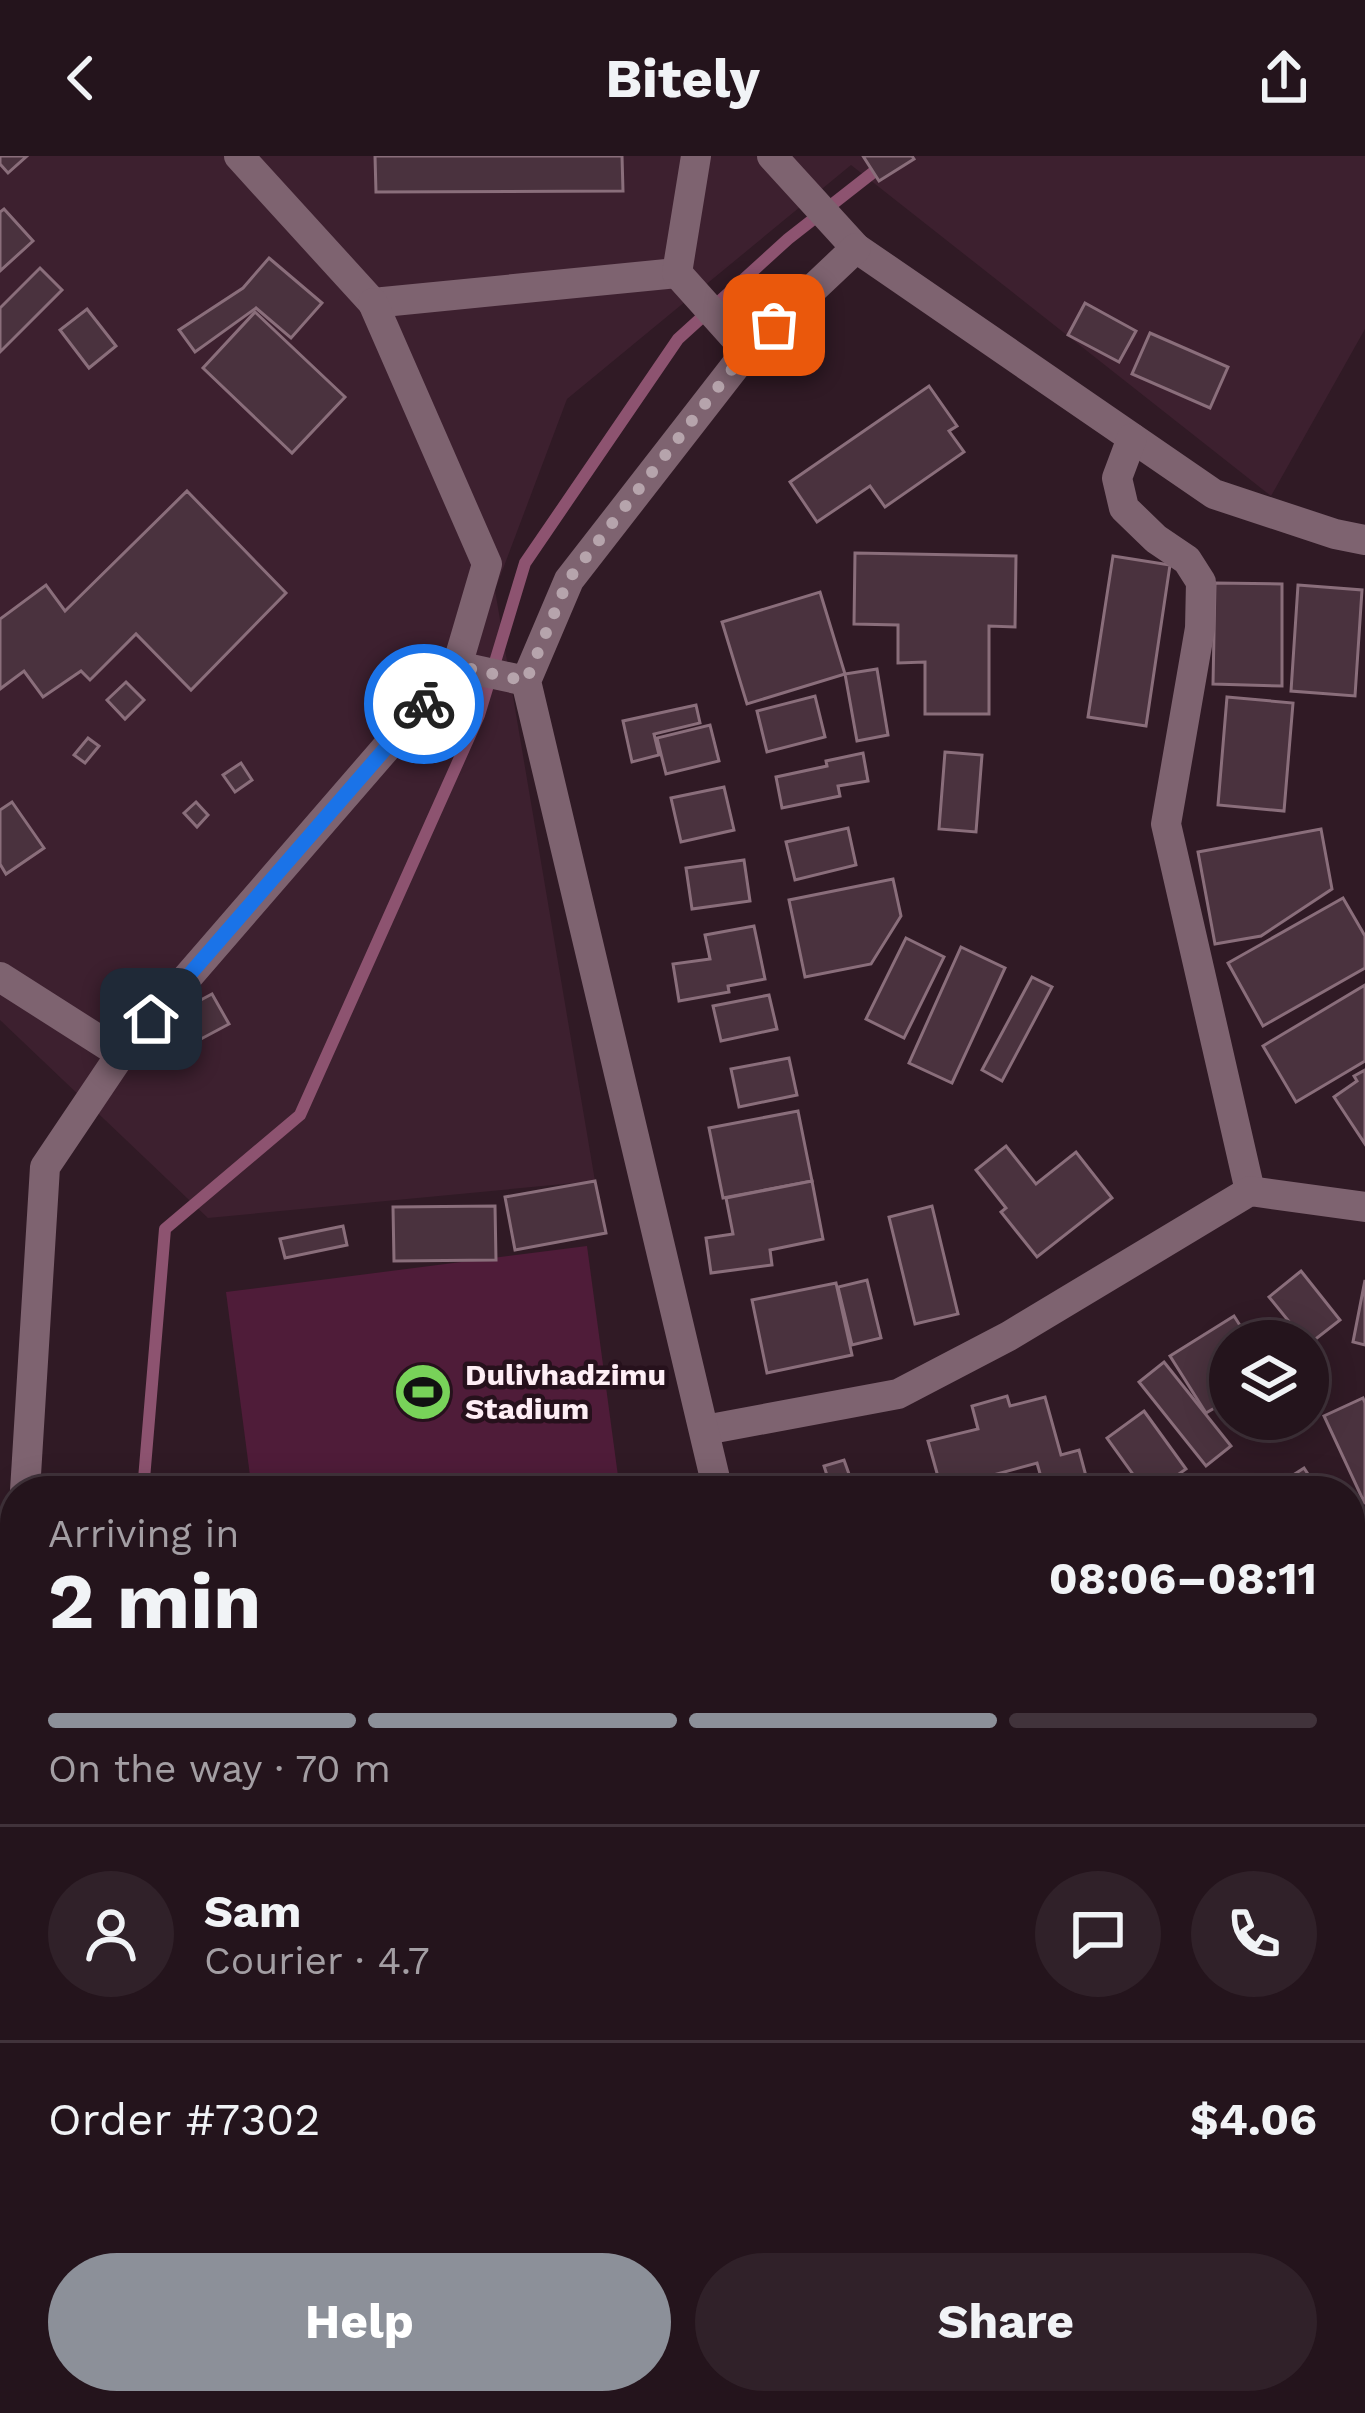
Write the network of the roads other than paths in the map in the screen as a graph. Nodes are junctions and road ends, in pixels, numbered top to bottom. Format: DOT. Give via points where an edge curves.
graph roads {
  1 [pos="239,156"];
  2 [pos="696,156"];
  3 [pos="772,156"];
  4 [pos="846,237"];
  5 [pos="688,284"];
  6 [pos="374,303"];
  7 [pos="747,350"];
  8 [pos="1132,438"];
  9 [pos="1365,539"];
  10 [pos="492,673"];
  11 [pos="0,977"];
  12 [pos="121,1054"];
  13 [pos="1250,1190"];
  14 [pos="1365,1207"];
  15 [pos="705,1430"];
  16 [pos="26,1476"];
  17 [pos="715,1476"];
  1 -- 6 [label="street"];
  2 -- 5 [label="street"];
  3 -- 4 [label="street"];
  4 -- 7 [label="street"];
  4 -- 8 [label="street"];
  5 -- 6 [label="street"];
  5 -- 7 [label="street"];
  6 -- 10 [label="street" via="487,564"];
  7 -- 10 [label="street"];
  8 -- 9 [label="street" via="1214,494"];
  8 -- 13 [label="street" via="1117,478 1124,508 1187,560 1201,582 1166,824"];
  10 -- 12 [label="street"];
  10 -- 15 [label="street"];
  11 -- 12 [label="street"];
  12 -- 16 [label="street" via="45,1167"];
  13 -- 14 [label="street"];
  13 -- 15 [label="street" via="898,1394"];
  15 -- 17 [label="street"];
}
